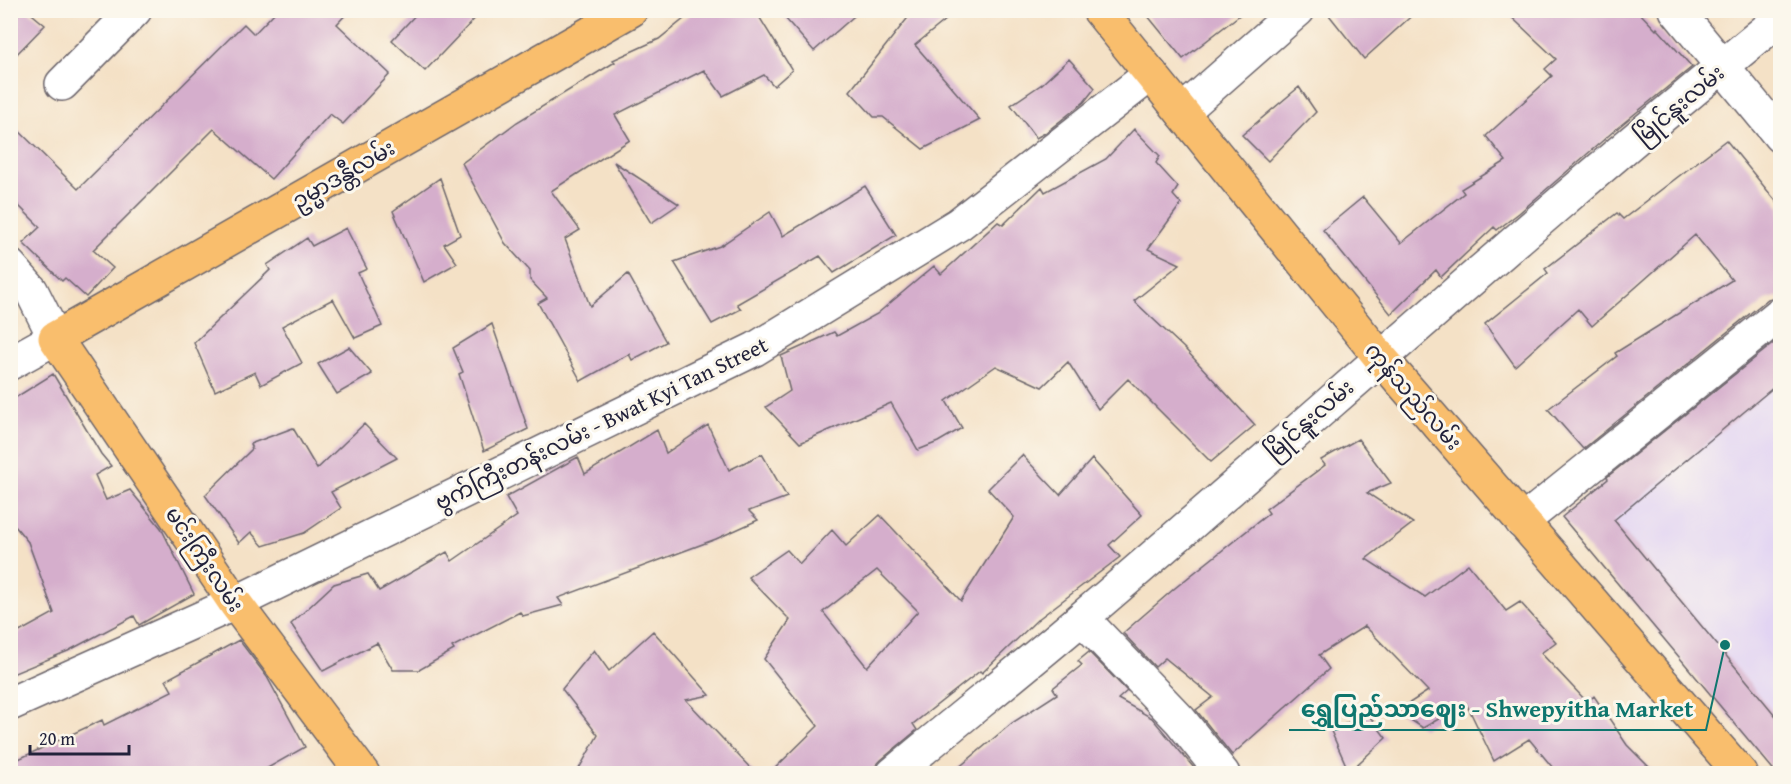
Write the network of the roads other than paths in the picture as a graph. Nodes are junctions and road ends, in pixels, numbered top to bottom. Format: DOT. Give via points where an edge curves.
graph roads {
  1 [pos="135,10"];
  2 [pos="631,10"];
  3 [pos="1099,10"];
  4 [pos="1298,10"];
  5 [pos="1676,10"];
  6 [pos="1780,19"];
  7 [pos="1722,66"];
  8 [pos="1151,74"];
  9 [pos="62,84"];
  10 [pos="1182,112"];
  11 [pos="1780,136"];
  12 [pos="10,266"];
  13 [pos="1780,314"];
  14 [pos="55,338"];
  15 [pos="1380,357"];
  16 [pos="10,363"];
  17 [pos="1522,522"];
  18 [pos="235,603"];
  19 [pos="1082,618"];
  20 [pos="10,704"];
  21 [pos="363,774"];
  22 [pos="893,774"];
  23 [pos="1223,774"];
  24 [pos="1741,774"];
  1 -- 9 [label="street"];
  2 -- 14 [label="main road, ဥမ္မာဒန္တီလမ်း"];
  3 -- 8 [label="main road, ကုန်သည်လမ်း"];
  4 -- 10 [label="street"];
  5 -- 7 [label="street"];
  6 -- 7 [label="street, မြိုင်နူးလမ်း"];
  7 -- 11 [label="street"];
  7 -- 15 [label="street, မြိုင်နူးလမ်း"];
  8 -- 10 [label="main road, ကုန်သည်လမ်း"];
  8 -- 18 [label="street, ဗွက်ကြီးတန်းလမ်း - Bwat Kyi Tan Street" via="959,224 756,349"];
  10 -- 15 [label="main road, ကုန်သည်လမ်း"];
  12 -- 14 [label="street" via="31,290"];
  13 -- 17 [label="street"];
  14 -- 16 [label="street"];
  14 -- 18 [label="main road, မင်းကြီးလမ်း"];
  15 -- 17 [label="main road, ကုန်သည်လမ်း"];
  15 -- 19 [label="street, မြိုင်နူးလမ်း"];
  17 -- 24 [label="main road, ကုန်သည်လမ်း"];
  18 -- 20 [label="street, ဗွက်ကြီးတန်းလမ်း - Bwat Kyi Tan Street"];
  18 -- 21 [label="main road, မင်းကြီးလမ်း"];
  19 -- 22 [label="street, မြိုင်နူးလမ်း"];
  19 -- 23 [label="street" via="1180,720"];
}
